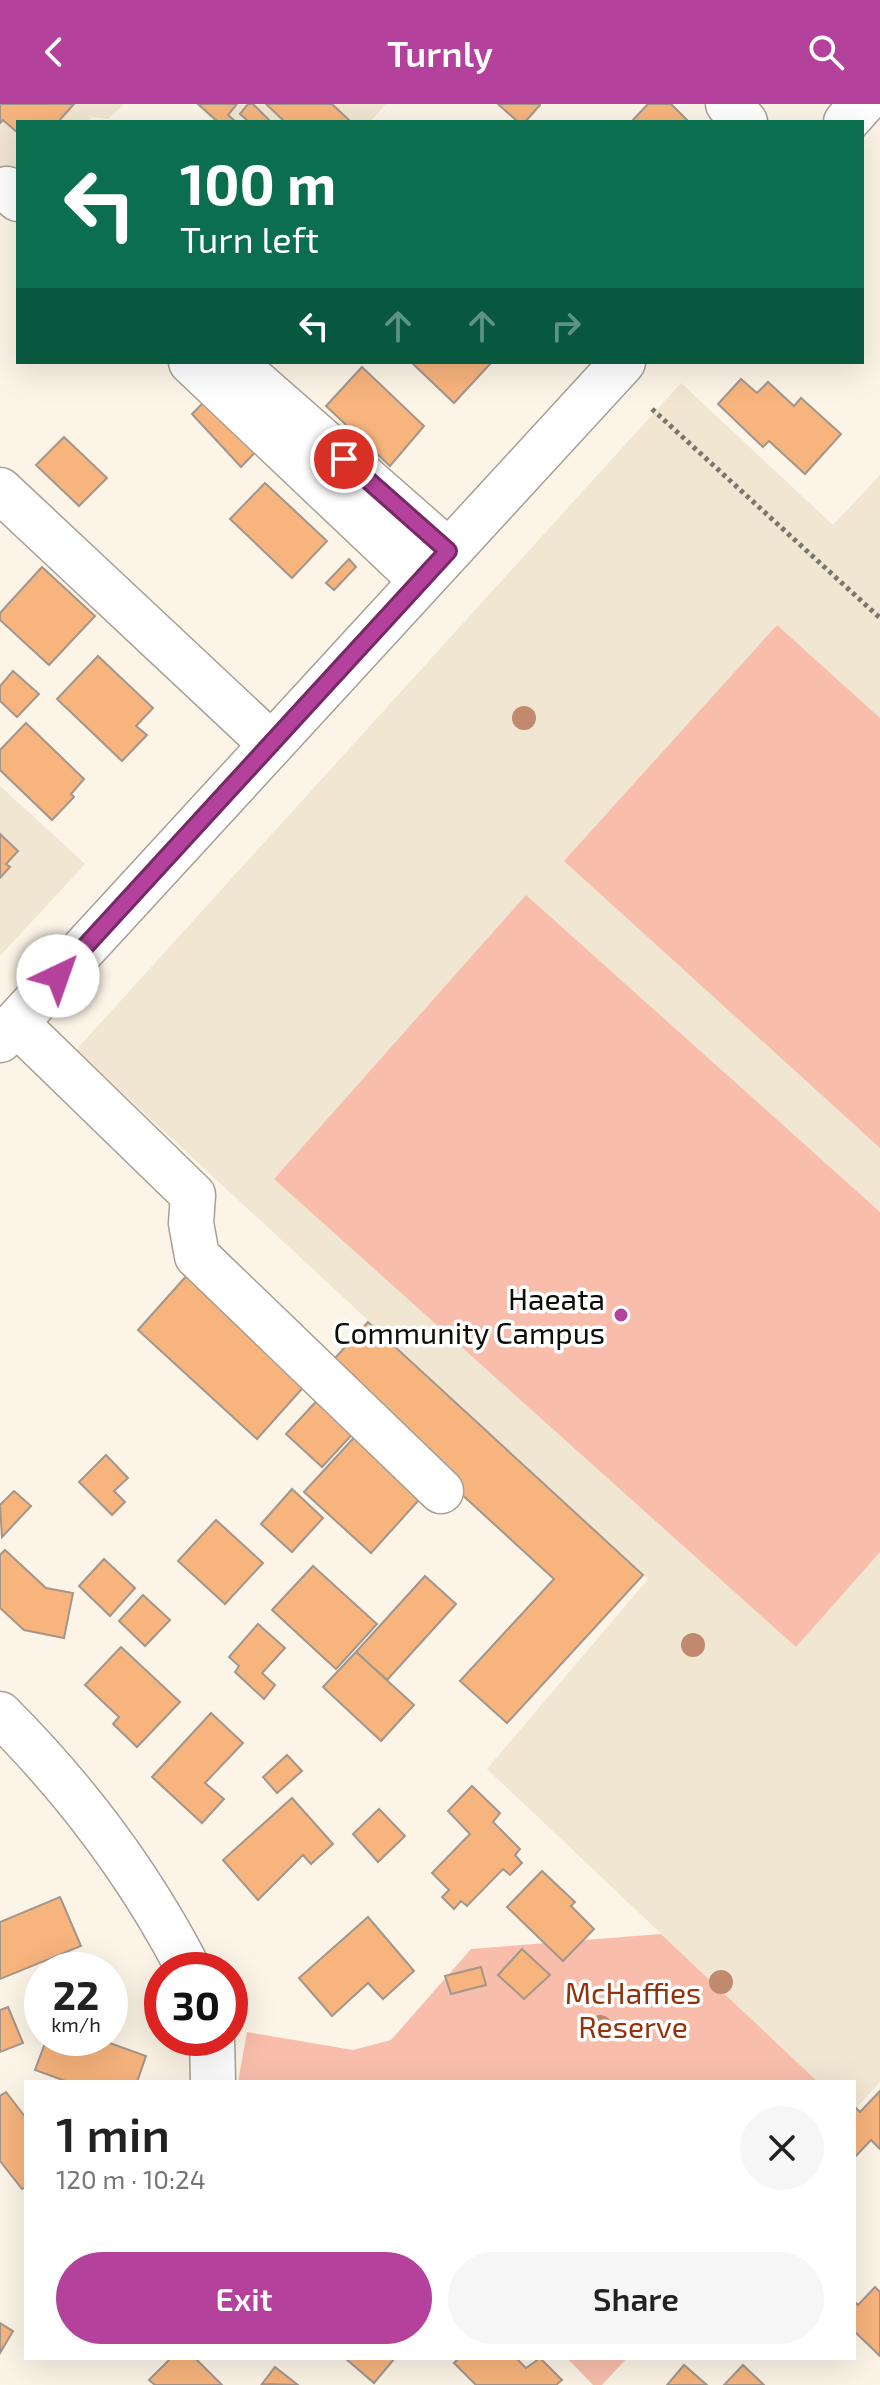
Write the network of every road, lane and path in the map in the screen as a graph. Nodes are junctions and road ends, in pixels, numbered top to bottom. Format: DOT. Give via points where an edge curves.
graph roads {
  1 [pos="728,104"];
  2 [pos="862,104"];
  3 [pos="743,120"];
  4 [pos="848,120"];
  5 [pos="193,364"];
  6 [pos="235,364"];
  7 [pos="621,364"];
  8 [pos="652,409"];
  9 [pos="0,490"];
  10 [pos="434,565"];
  11 [pos="880,618"];
  12 [pos="271,744"];
  13 [pos="8,1032"];
  14 [pos="441,1491"];
  15 [pos="0,1714"];
  16 [pos="179,1952"];
  17 [pos="212,2056"];
  18 [pos="213,2080"];
  1 -- 3 [label="street"];
  2 -- 4 [label="street"];
  5 -- 10 [label="street"];
  6 -- 10 [label="street"];
  7 -- 10 [label="street"];
  8 -- 11 [label="path"];
  9 -- 12 [label="street"];
  10 -- 12 [label="street"];
  12 -- 13 [label="street"];
  13 -- 14 [label="street" via="193,1195 197,1256"];
  15 -- 16 [label="street" via="89,1811"];
  17 -- 18 [label="street"];
}
